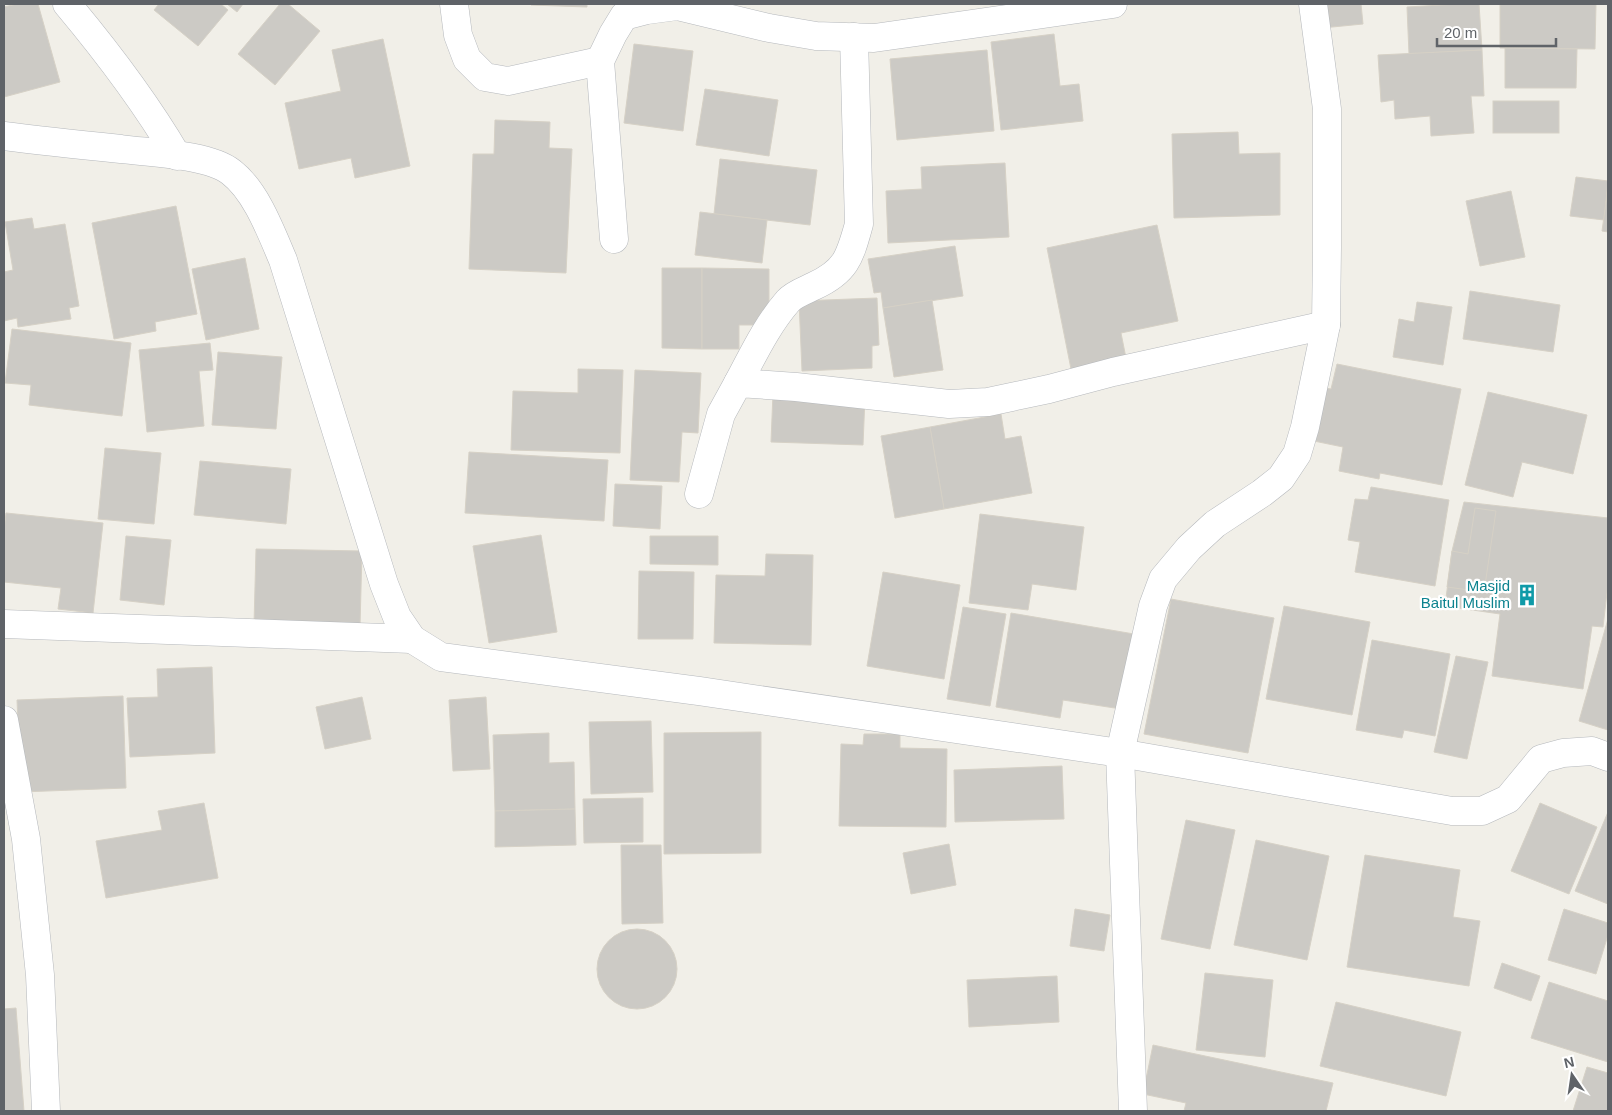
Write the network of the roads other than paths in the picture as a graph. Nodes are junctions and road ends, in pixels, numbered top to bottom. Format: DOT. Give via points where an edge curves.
graph roads {
  1 [pos="67,4"];
  2 [pos="454,4"];
  3 [pos="1112,4"];
  4 [pos="1313,4"];
  5 [pos="854,37"];
  6 [pos="600,61"];
  7 [pos="4,136"];
  8 [pos="177,156"];
  9 [pos="614,239"];
  10 [pos="1326,325"];
  11 [pos="738,383"];
  12 [pos="699,494"];
  13 [pos="4,624"];
  14 [pos="412,639"];
  15 [pos="4,720"];
  16 [pos="1120,753"];
  17 [pos="7,754"];
  18 [pos="1608,757"];
  19 [pos="46,1111"];
  20 [pos="1133,1111"];
  1 -- 8 [label="street" via="116,63"];
  2 -- 6 [label="street" via="458,35 466,59 485,77 508,81"];
  3 -- 5 [label="street" via="874,38"];
  4 -- 10 [label="street" via="1327,109"];
  5 -- 6 [label="street" via="816,36 677,6 624,16"];
  5 -- 11 [label="street" via="860,224 852,250 842,268 789,300 767,330"];
  6 -- 9 [label="street"];
  7 -- 8 [label="street"];
  8 -- 14 [label="street" via="214,163 232,172 251,194 264,218 283,260 384,584 397,616"];
  10 -- 11 [label="street" via="988,402 949,404"];
  10 -- 16 [label="street" via="1297,454 1281,478 1215,524 1189,548 1163,580 1153,606"];
  11 -- 12 [label="street" via="721,414"];
  13 -- 14 [label="street"];
  14 -- 16 [label="street" via="441,657 709,692"];
  15 -- 17 [label="street"];
  16 -- 18 [label="street" via="1452,811 1482,811 1508,799 1540,759 1592,751"];
  16 -- 20 [label="street"];
  17 -- 19 [label="street" via="26,839 39,966"];
}
